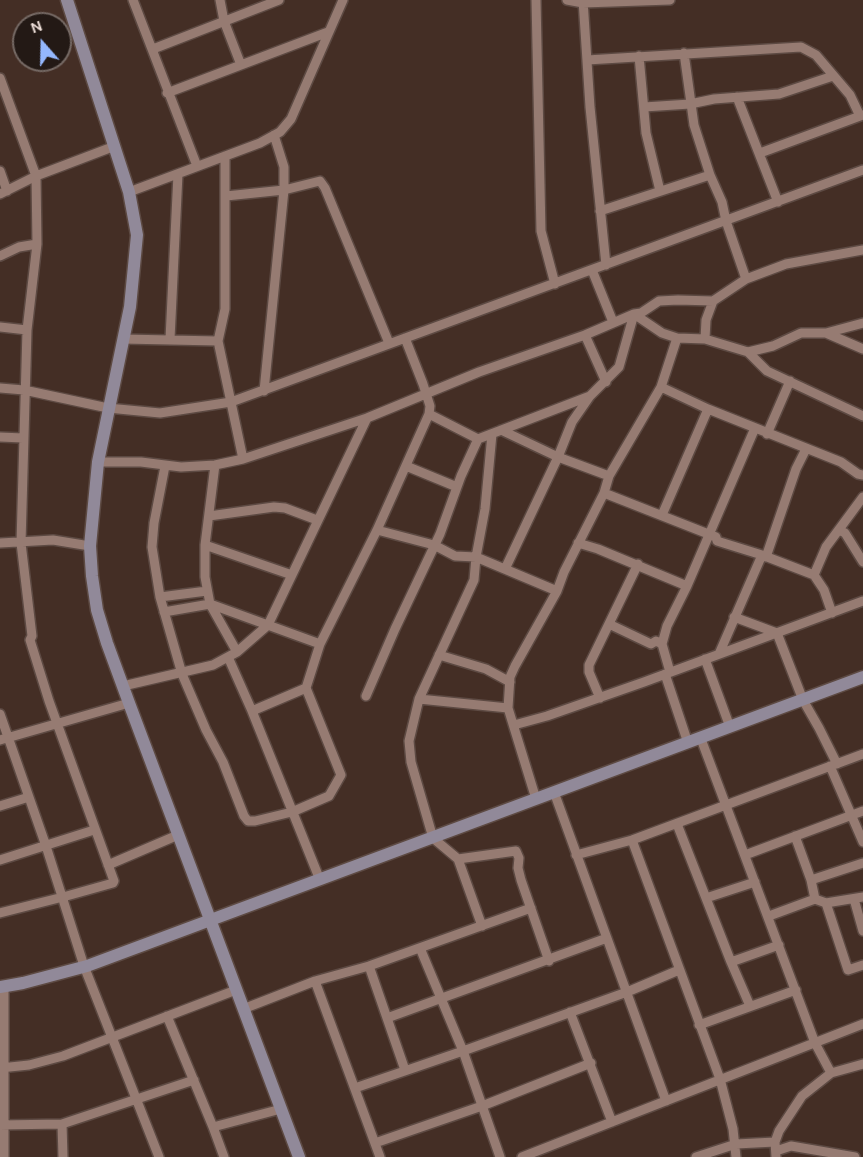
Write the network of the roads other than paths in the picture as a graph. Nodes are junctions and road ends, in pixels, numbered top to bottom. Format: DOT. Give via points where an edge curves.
graph roads {
  1 [pos="67,0"];
  2 [pos="145,0"];
  3 [pos="220,0"];
  4 [pos="279,0"];
  5 [pos="343,0"];
  6 [pos="536,0"];
  7 [pos="567,0"];
  8 [pos="670,0"];
  9 [pos="583,1"];
  10 [pos="655,1"];
  11 [pos="134,2"];
  12 [pos="224,21"];
  13 [pos="328,32"];
  14 [pos="153,49"];
  15 [pos="684,53"];
  16 [pos="639,56"];
  17 [pos="587,60"];
  18 [pos="241,65"];
  19 [pos="832,76"];
  20 [pos="0,78"];
  21 [pos="167,93"];
  22 [pos="737,97"];
  23 [pos="690,104"];
  24 [pos="644,107"];
  25 [pos="862,116"];
  26 [pos="274,135"];
  27 [pos="115,146"];
  28 [pos="760,153"];
  29 [pos="225,156"];
  30 [pos="197,166"];
  31 [pos="863,170"];
  32 [pos="0,171"];
  33 [pos="178,174"];
  34 [pos="711,175"];
  35 [pos="36,176"];
  36 [pos="284,190"];
  37 [pos="660,191"];
  38 [pos="129,192"];
  39 [pos="3,193"];
  40 [pos="226,196"];
  41 [pos="778,202"];
  42 [pos="600,211"];
  43 [pos="726,221"];
  44 [pos="37,244"];
  45 [pos="862,250"];
  46 [pos="0,256"];
  47 [pos="606,265"];
  48 [pos="592,270"];
  49 [pos="746,279"];
  50 [pos="555,284"];
  51 [pos="713,302"];
  52 [pos="634,314"];
  53 [pos="613,322"];
  54 [pos="863,322"];
  55 [pos="0,327"];
  56 [pos="27,330"];
  57 [pos="826,333"];
  58 [pos="585,335"];
  59 [pos="405,338"];
  60 [pos="677,338"];
  61 [pos="123,339"];
  62 [pos="170,339"];
  63 [pos="705,339"];
  64 [pos="218,341"];
  65 [pos="389,343"];
  66 [pos="863,349"];
  67 [pos="748,352"];
  68 [pos="790,381"];
  69 [pos="606,382"];
  70 [pos="661,387"];
  71 [pos="0,388"];
  72 [pos="24,390"];
  73 [pos="264,391"];
  74 [pos="426,394"];
  75 [pos="590,396"];
  76 [pos="231,402"];
  77 [pos="863,403"];
  78 [pos="108,408"];
  79 [pos="708,409"];
  80 [pos="429,414"];
  81 [pos="860,414"];
  82 [pos="367,418"];
  83 [pos="755,428"];
  84 [pos="496,432"];
  85 [pos="767,434"];
  86 [pos="0,437"];
  87 [pos="23,438"];
  88 [pos="478,439"];
  89 [pos="806,449"];
  90 [pos="558,457"];
  91 [pos="243,459"];
  92 [pos="98,462"];
  93 [pos="215,465"];
  94 [pos="165,466"];
  95 [pos="406,466"];
  96 [pos="863,475"];
  97 [pos="609,476"];
  98 [pos="457,487"];
  99 [pos="604,493"];
  100 [pos="863,497"];
  101 [pos="662,515"];
  102 [pos="209,516"];
  103 [pos="317,520"];
  104 [pos="377,530"];
  105 [pos="839,530"];
  106 [pos="710,534"];
  107 [pos="0,543"];
  108 [pos="21,543"];
  109 [pos="578,543"];
  110 [pos="205,545"];
  111 [pos="434,545"];
  112 [pos="90,546"];
  113 [pos="764,556"];
  114 [pos="476,557"];
  115 [pos="863,562"];
  116 [pos="638,564"];
  117 [pos="505,569"];
  118 [pos="292,575"];
  119 [pos="814,575"];
  120 [pos="687,586"];
  121 [pos="207,591"];
  122 [pos="557,591"];
  123 [pos="160,597"];
  124 [pos="863,601"];
  125 [pos="210,604"];
  126 [pos="164,612"];
  127 [pos="832,613"];
  128 [pos="734,617"];
  129 [pos="609,624"];
  130 [pos="268,625"];
  131 [pos="777,633"];
  132 [pos="320,644"];
  133 [pos="662,644"];
  134 [pos="237,652"];
  135 [pos="719,654"];
  136 [pos="439,655"];
  137 [pos="228,657"];
  138 [pos="705,659"];
  139 [pos="668,673"];
  140 [pos="182,674"];
  141 [pos="863,678"];
  142 [pos="510,682"];
  143 [pos="123,686"];
  144 [pos="306,688"];
  145 [pos="366,696"];
  146 [pos="600,698"];
  147 [pos="419,699"];
  148 [pos="802,700"];
  149 [pos="129,703"];
  150 [pos="508,708"];
  151 [pos="252,711"];
  152 [pos="0,714"];
  153 [pos="58,725"];
  154 [pos="514,725"];
  155 [pos="730,727"];
  156 [pos="4,739"];
  157 [pos="701,739"];
  158 [pos="688,743"];
  159 [pos="863,754"];
  160 [pos="833,765"];
  161 [pos="554,792"];
  162 [pos="29,797"];
  163 [pos="536,799"];
  164 [pos="726,805"];
  165 [pos="0,806"];
  166 [pos="863,811"];
  167 [pos="292,812"];
  168 [pos="852,815"];
  169 [pos="677,824"];
  170 [pos="94,830"];
  171 [pos="178,836"];
  172 [pos="795,836"];
  173 [pos="433,838"];
  174 [pos="632,840"];
  175 [pos="863,842"];
  176 [pos="46,846"];
  177 [pos="576,855"];
  178 [pos="745,855"];
  179 [pos="458,859"];
  180 [pos="0,860"];
  181 [pos="863,863"];
  182 [pos="108,865"];
  183 [pos="320,879"];
  184 [pos="811,880"];
  185 [pos="755,882"];
  186 [pos="63,897"];
  187 [pos="706,898"];
  188 [pos="858,898"];
  189 [pos="815,899"];
  190 [pos="826,903"];
  191 [pos="531,908"];
  192 [pos="0,913"];
  193 [pos="769,916"];
  194 [pos="209,920"];
  195 [pos="482,926"];
  196 [pos="862,928"];
  197 [pos="607,938"];
  198 [pos="779,945"];
  199 [pos="420,948"];
  200 [pos="549,961"];
  201 [pos="730,962"];
  202 [pos="863,965"];
  203 [pos="84,966"];
  204 [pos="369,966"];
  205 [pos="679,970"];
  206 [pos="315,981"];
  207 [pos="2,986"];
  208 [pos="236,990"];
  209 [pos="796,990"];
  210 [pos="627,992"];
  211 [pos="440,999"];
  212 [pos="750,1006"];
  213 [pos="243,1009"];
  214 [pos="570,1012"];
  215 [pos="167,1016"];
  216 [pos="387,1018"];
  217 [pos="863,1024"];
  218 [pos="699,1025"];
  219 [pos="112,1039"];
  220 [pos="815,1043"];
  221 [pos="463,1051"];
  222 [pos="591,1063"];
  223 [pos="863,1064"];
  224 [pos="2,1068"];
  225 [pos="405,1070"];
  226 [pos="831,1073"];
  227 [pos="720,1079"];
  228 [pos="194,1080"];
  229 [pos="356,1088"];
  230 [pos="137,1098"];
  231 [pos="666,1101"];
  232 [pos="482,1106"];
  233 [pos="281,1109"];
  234 [pos="612,1122"];
  235 [pos="62,1124"];
  236 [pos="2,1125"];
  237 [pos="213,1127"];
  238 [pos="375,1143"];
  239 [pos="736,1144"];
  240 [pos="776,1150"];
  241 [pos="4,1157"];
  242 [pos="63,1157"];
  243 [pos="159,1157"];
  244 [pos="224,1157"];
  245 [pos="298,1157"];
  246 [pos="380,1157"];
  247 [pos="501,1157"];
  248 [pos="522,1157"];
  249 [pos="696,1157"];
  250 [pos="736,1157"];
  251 [pos="855,1157"];
  1 -- 27 [label="street"];
  2 -- 11 [label="street"];
  3 -- 12 [label="street"];
  4 -- 12 [label="street"];
  5 -- 13 [label="street"];
  6 -- 50 [label="street" via="541,231"];
  7 -- 9 [label="street"];
  8 -- 10 [label="street"];
  9 -- 10 [label="street"];
  9 -- 17 [label="street"];
  11 -- 14 [label="street"];
  12 -- 14 [label="street"];
  12 -- 18 [label="street"];
  13 -- 18 [label="street"];
  13 -- 26 [label="street" via="291,119"];
  14 -- 21 [label="street"];
  15 -- 16 [label="street"];
  15 -- 19 [label="street" via="801,47 816,55"];
  15 -- 23 [label="street"];
  16 -- 17 [label="street"];
  16 -- 24 [label="street"];
  17 -- 42 [label="street"];
  18 -- 21 [label="street"];
  19 -- 22 [label="street" via="779,94"];
  19 -- 25 [label="street"];
  20 -- 35 [label="street"];
  21 -- 30 [label="street"];
  22 -- 23 [label="street"];
  22 -- 28 [label="street"];
  23 -- 24 [label="street"];
  23 -- 34 [label="street"];
  24 -- 37 [label="street"];
  25 -- 28 [label="street"];
  26 -- 29 [label="street"];
  26 -- 36 [label="street" via="284,167"];
  27 -- 35 [label="street"];
  27 -- 38 [label="street"];
  28 -- 41 [label="street"];
  29 -- 30 [label="street"];
  29 -- 40 [label="street"];
  30 -- 33 [label="street"];
  31 -- 41 [label="street"];
  32 -- 39 [label="street"];
  33 -- 38 [label="street"];
  33 -- 62 [label="street"];
  34 -- 37 [label="street"];
  34 -- 43 [label="street"];
  35 -- 39 [label="street"];
  35 -- 44 [label="street"];
  36 -- 40 [label="street"];
  36 -- 65 [label="street" via="320,181 325,188"];
  36 -- 73 [label="street"];
  37 -- 42 [label="street"];
  38 -- 61 [label="street" via="137,235"];
  40 -- 64 [label="street" via="225,309"];
  41 -- 43 [label="street"];
  42 -- 47 [label="street"];
  43 -- 47 [label="street"];
  43 -- 49 [label="street"];
  44 -- 46 [label="street"];
  44 -- 56 [label="street"];
  45 -- 49 [label="street" via="786,264"];
  47 -- 48 [label="street"];
  48 -- 50 [label="street"];
  48 -- 53 [label="street"];
  49 -- 51 [label="street"];
  50 -- 59 [label="street"];
  51 -- 52 [label="street" via="659,301"];
  51 -- 63 [label="street" via="706,320"];
  52 -- 53 [label="street"];
  52 -- 60 [label="street"];
  52 -- 69 [label="street" via="619,367"];
  53 -- 58 [label="street"];
  54 -- 57 [label="street"];
  55 -- 56 [label="street"];
  56 -- 72 [label="street"];
  57 -- 66 [label="street"];
  57 -- 67 [label="street" via="801,333"];
  58 -- 69 [label="street"];
  58 -- 74 [label="street"];
  59 -- 65 [label="street"];
  59 -- 74 [label="street"];
  60 -- 63 [label="street"];
  60 -- 70 [label="street"];
  61 -- 62 [label="street"];
  61 -- 78 [label="street"];
  62 -- 64 [label="street"];
  63 -- 67 [label="street"];
  64 -- 76 [label="street"];
  65 -- 73 [label="street"];
  67 -- 68 [label="street" via="768,371"];
  68 -- 81 [label="street"];
  68 -- 85 [label="street"];
  69 -- 75 [label="street"];
  70 -- 79 [label="street"];
  70 -- 97 [label="street"];
  71 -- 72 [label="street"];
  72 -- 78 [label="street"];
  72 -- 87 [label="street"];
  73 -- 76 [label="street"];
  74 -- 80 [label="street"];
  74 -- 82 [label="street"];
  75 -- 84 [label="street"];
  75 -- 90 [label="street" via="572,422"];
  76 -- 78 [label="street" via="160,413"];
  76 -- 91 [label="street"];
  77 -- 81 [label="street"];
  78 -- 92 [label="street"];
  79 -- 83 [label="street"];
  79 -- 101 [label="street"];
  80 -- 88 [label="street"];
  80 -- 95 [label="street"];
  82 -- 91 [label="street"];
  82 -- 103 [label="street"];
  83 -- 85 [label="street"];
  83 -- 106 [label="street"];
  84 -- 88 [label="street"];
  84 -- 90 [label="street"];
  84 -- 114 [label="street"];
  85 -- 89 [label="street"];
  86 -- 87 [label="street"];
  87 -- 108 [label="street"];
  88 -- 98 [label="street"];
  89 -- 96 [label="street"];
  89 -- 113 [label="street"];
  90 -- 97 [label="street"];
  90 -- 117 [label="street"];
  91 -- 93 [label="street"];
  92 -- 94 [label="street"];
  92 -- 112 [label="street"];
  93 -- 94 [label="street"];
  93 -- 102 [label="street"];
  94 -- 123 [label="street" via="152,547"];
  95 -- 98 [label="street"];
  95 -- 104 [label="street"];
  97 -- 99 [label="street"];
  98 -- 111 [label="street"];
  99 -- 101 [label="street"];
  99 -- 109 [label="street"];
  100 -- 105 [label="street"];
  101 -- 106 [label="street"];
  102 -- 103 [label="street" via="274,507"];
  102 -- 110 [label="street"];
  103 -- 118 [label="street"];
  104 -- 111 [label="street"];
  104 -- 132 [label="street"];
  105 -- 115 [label="street"];
  105 -- 119 [label="street" via="826,547"];
  106 -- 113 [label="street" via="717,541"];
  106 -- 120 [label="street"];
  107 -- 108 [label="street"];
  108 -- 112 [label="street" via="53,540"];
  108 -- 153 [label="street" via="30,640"];
  109 -- 116 [label="street"];
  109 -- 122 [label="street"];
  110 -- 118 [label="street"];
  110 -- 121 [label="street"];
  111 -- 114 [label="street" via="455,556"];
  111 -- 145 [label="street"];
  112 -- 143 [label="street" via="97,610"];
  113 -- 119 [label="street"];
  113 -- 128 [label="street"];
  114 -- 117 [label="street"];
  114 -- 136 [label="street" via="474,580"];
  116 -- 120 [label="street"];
  116 -- 129 [label="street"];
  117 -- 122 [label="street"];
  118 -- 130 [label="street"];
  119 -- 127 [label="street"];
  120 -- 133 [label="street"];
  121 -- 123 [label="street"];
  121 -- 125 [label="street"];
  122 -- 142 [label="street"];
  123 -- 126 [label="street"];
  124 -- 127 [label="street"];
  125 -- 126 [label="street"];
  125 -- 130 [label="street"];
  125 -- 134 [label="street"];
  126 -- 140 [label="street"];
  127 -- 131 [label="street"];
  128 -- 131 [label="street"];
  128 -- 135 [label="street"];
  129 -- 133 [label="street" via="651,644"];
  129 -- 146 [label="street" via="588,669"];
  130 -- 132 [label="street"];
  130 -- 134 [label="street"];
  131 -- 135 [label="street"];
  131 -- 148 [label="street"];
  132 -- 144 [label="street"];
  133 -- 139 [label="street"];
  134 -- 137 [label="street"];
  135 -- 138 [label="street"];
  136 -- 142 [label="street" via="486,669"];
  136 -- 147 [label="street"];
  137 -- 140 [label="street"];
  137 -- 151 [label="street"];
  138 -- 139 [label="street"];
  138 -- 155 [label="street"];
  139 -- 146 [label="street"];
  139 -- 158 [label="street"];
  140 -- 143 [label="street"];
  140 -- 167 [label="street" via="244,816 255,821"];
  141 -- 148 [label="street"];
  142 -- 150 [label="street"];
  143 -- 149 [label="street"];
  144 -- 151 [label="street"];
  144 -- 167 [label="street" via="341,775 329,796"];
  146 -- 154 [label="street"];
  147 -- 150 [label="street"];
  147 -- 173 [label="street" via="409,741 411,762"];
  148 -- 155 [label="street"];
  148 -- 160 [label="street" via="819,728"];
  149 -- 153 [label="street"];
  149 -- 171 [label="street"];
  150 -- 154 [label="street"];
  151 -- 167 [label="street"];
  152 -- 156 [label="street"];
  153 -- 156 [label="street"];
  153 -- 170 [label="street"];
  154 -- 163 [label="street"];
  155 -- 157 [label="street"];
  156 -- 162 [label="street"];
  157 -- 158 [label="street"];
  157 -- 164 [label="street"];
  158 -- 161 [label="street"];
  159 -- 160 [label="street"];
  160 -- 164 [label="street"];
  160 -- 168 [label="street"];
  161 -- 163 [label="street"];
  161 -- 177 [label="street"];
  162 -- 165 [label="street"];
  162 -- 176 [label="street"];
  163 -- 173 [label="street"];
  164 -- 169 [label="street"];
  164 -- 178 [label="street"];
  166 -- 168 [label="street"];
  167 -- 183 [label="street"];
  168 -- 172 [label="street"];
  168 -- 175 [label="street"];
  169 -- 174 [label="street"];
  169 -- 187 [label="street"];
  170 -- 176 [label="street"];
  170 -- 182 [label="street"];
  171 -- 182 [label="street"];
  171 -- 194 [label="street"];
  172 -- 178 [label="street"];
  172 -- 184 [label="street"];
  173 -- 179 [label="street"];
  173 -- 183 [label="street"];
  174 -- 177 [label="street"];
  174 -- 205 [label="street"];
  176 -- 180 [label="street"];
  176 -- 186 [label="street"];
  177 -- 197 [label="street"];
  178 -- 185 [label="street"];
  179 -- 191 [label="street" via="516,851"];
  179 -- 195 [label="street"];
  181 -- 184 [label="street"];
  182 -- 186 [label="street" via="114,882"];
  183 -- 194 [label="street"];
  184 -- 189 [label="street"];
  185 -- 187 [label="street"];
  185 -- 193 [label="street"];
  186 -- 192 [label="street"];
  186 -- 203 [label="street"];
  187 -- 201 [label="street"];
  188 -- 190 [label="street"];
  188 -- 196 [label="street"];
  189 -- 190 [label="street"];
  189 -- 193 [label="street"];
  190 -- 202 [label="street" via="849,970"];
  191 -- 195 [label="street"];
  191 -- 200 [label="street"];
  193 -- 198 [label="street"];
  194 -- 203 [label="street"];
  194 -- 208 [label="street"];
  195 -- 199 [label="street"];
  197 -- 200 [label="street"];
  197 -- 210 [label="street"];
  198 -- 201 [label="street"];
  198 -- 209 [label="street"];
  199 -- 204 [label="street"];
  199 -- 211 [label="street"];
  200 -- 211 [label="street"];
  201 -- 212 [label="street"];
  203 -- 207 [label="street"];
  203 -- 219 [label="street"];
  204 -- 206 [label="street"];
  204 -- 216 [label="street"];
  205 -- 210 [label="street"];
  205 -- 218 [label="street"];
  206 -- 213 [label="street"];
  206 -- 229 [label="street"];
  207 -- 224 [label="street"];
  208 -- 213 [label="street"];
  208 -- 215 [label="street"];
  209 -- 212 [label="street"];
  209 -- 220 [label="street"];
  210 -- 214 [label="street"];
  210 -- 231 [label="street"];
  211 -- 216 [label="street"];
  211 -- 221 [label="street"];
  212 -- 218 [label="street"];
  213 -- 233 [label="street"];
  214 -- 221 [label="street"];
  214 -- 222 [label="street"];
  215 -- 219 [label="street"];
  215 -- 228 [label="street"];
  216 -- 225 [label="street"];
  217 -- 220 [label="street"];
  218 -- 227 [label="street"];
  219 -- 224 [label="street" via="47,1062"];
  219 -- 230 [label="street"];
  220 -- 226 [label="street"];
  220 -- 227 [label="street"];
  221 -- 225 [label="street"];
  221 -- 232 [label="street"];
  222 -- 232 [label="street"];
  222 -- 234 [label="street"];
  223 -- 226 [label="street"];
  224 -- 236 [label="street"];
  225 -- 229 [label="street"];
  226 -- 240 [label="street" via="791,1109"];
  227 -- 231 [label="street"];
  227 -- 239 [label="street"];
  228 -- 230 [label="street"];
  228 -- 237 [label="street"];
  229 -- 238 [label="street"];
  230 -- 235 [label="street"];
  230 -- 243 [label="street"];
  231 -- 234 [label="street"];
  232 -- 238 [label="street"];
  232 -- 247 [label="street"];
  233 -- 237 [label="street"];
  233 -- 245 [label="street"];
  234 -- 248 [label="street"];
  235 -- 236 [label="street"];
  235 -- 242 [label="street"];
  236 -- 241 [label="street"];
  237 -- 244 [label="street"];
  238 -- 246 [label="street"];
  239 -- 240 [label="street"];
  239 -- 249 [label="street"];
  239 -- 250 [label="street"];
  240 -- 251 [label="street" via="791,1146"];
}
